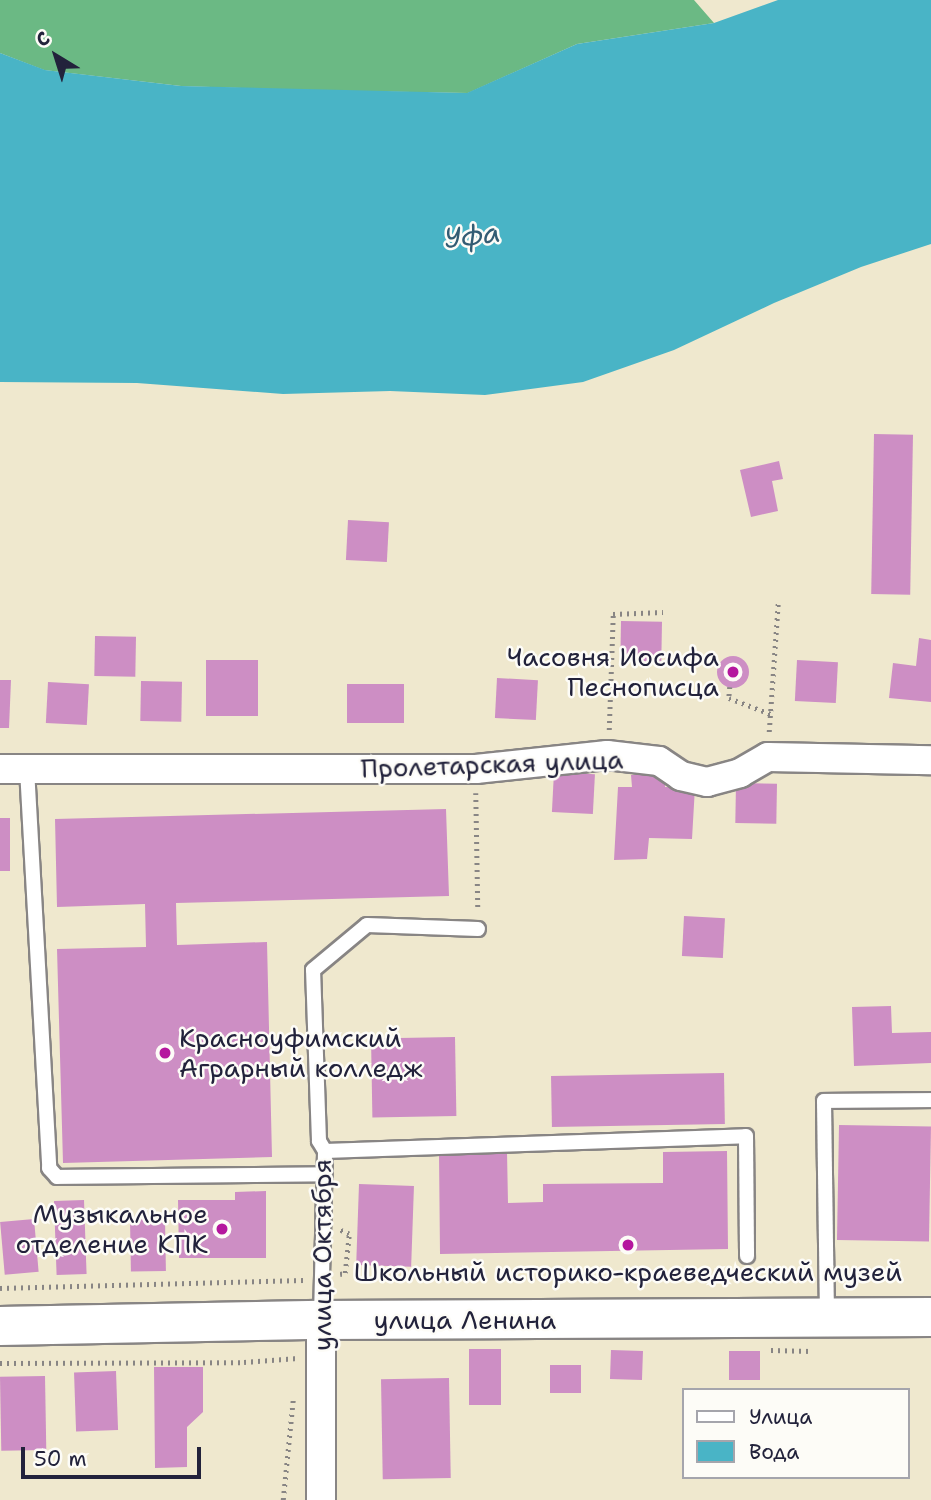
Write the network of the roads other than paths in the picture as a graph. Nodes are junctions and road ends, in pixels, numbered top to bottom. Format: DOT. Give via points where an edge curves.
graph roads {
  1 [pos="931,760"];
  2 [pos="13,769"];
  3 [pos="478,929"];
  4 [pos="931,1100"];
  5 [pos="325,1150"];
  6 [pos="324,1174"];
  7 [pos="747,1256"];
  8 [pos="931,1317"];
  9 [pos="827,1318"];
  10 [pos="311,1321"];
  11 [pos="0,1326"];
  12 [pos="321,1500"];
  1 -- 2 [label="street, Пролетарская улица" via="768,757 740,773 707,782 681,776 659,761 607,755 476,769"];
  2 -- 6 [label="lane" via="49,1168 57,1177"];
  3 -- 5 [label="lane, улица Октября" via="367,925 313,970 319,1141"];
  4 -- 9 [label="lane" via="824,1101"];
  5 -- 6 [label="lane, улица Октября"];
  5 -- 7 [label="lane" via="746,1136"];
  6 -- 10 [label="lane, улица Октября" via="322,1277"];
  8 -- 9 [label="main road, улица Ленина"];
  9 -- 10 [label="main road, улица Ленина"];
  10 -- 11 [label="main road, улица Ленина"];
  10 -- 12 [label="street, улица Октября"];
}
